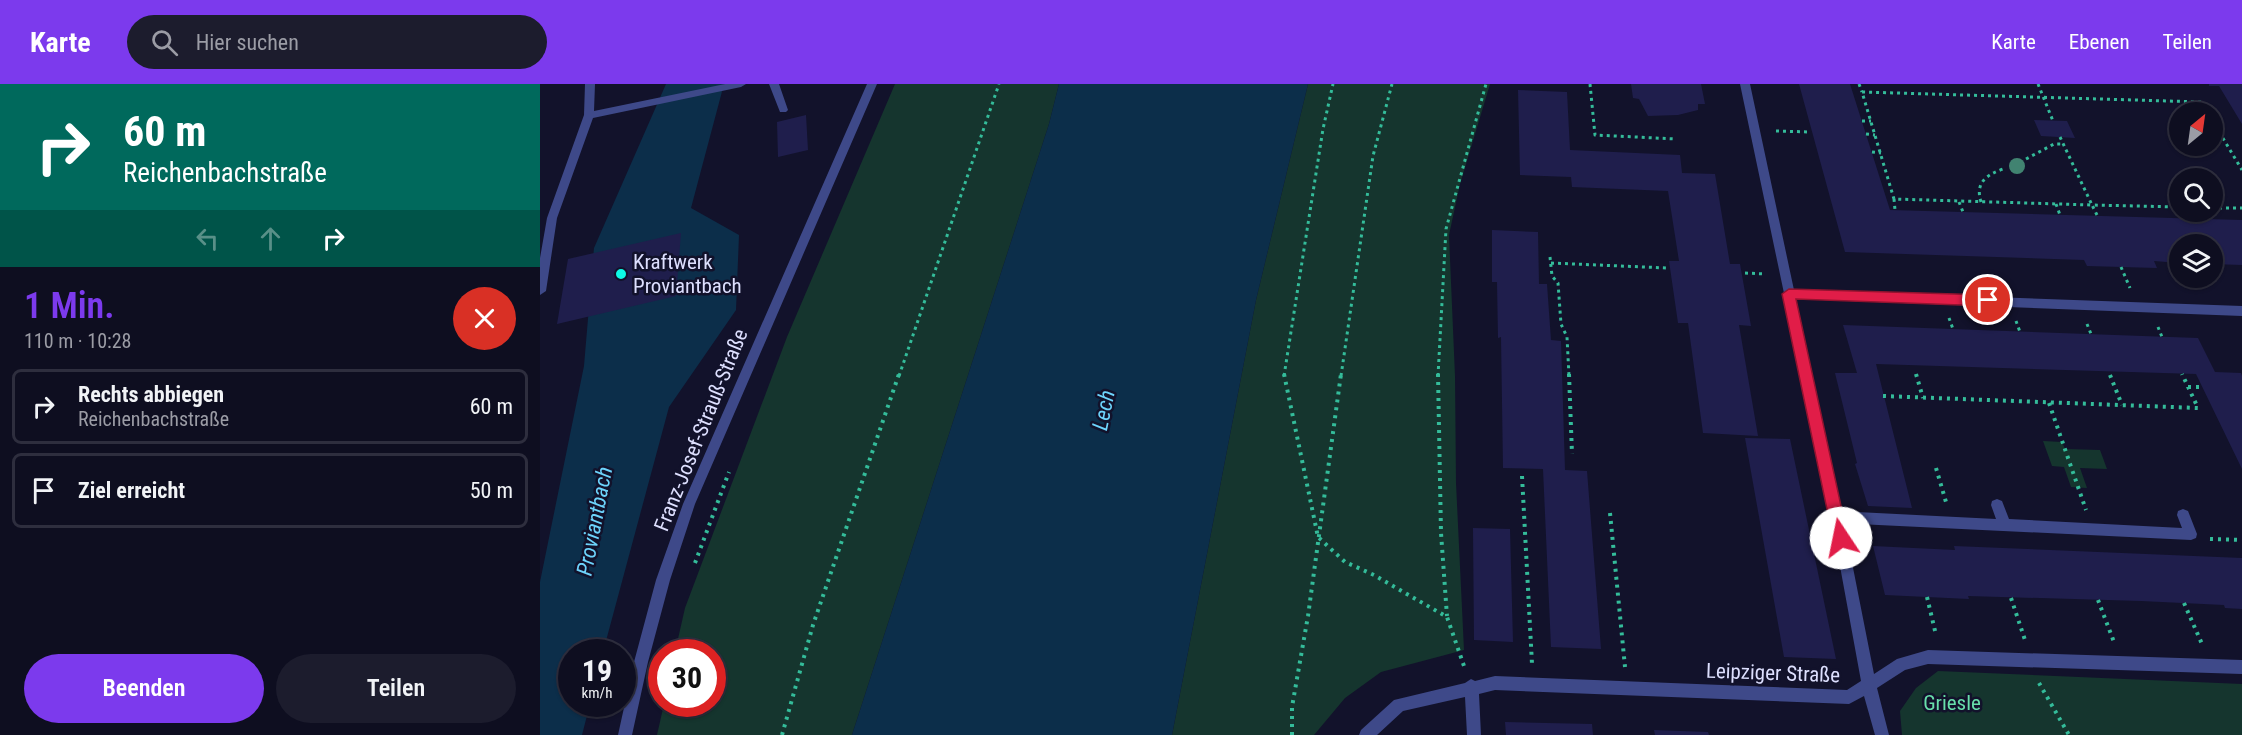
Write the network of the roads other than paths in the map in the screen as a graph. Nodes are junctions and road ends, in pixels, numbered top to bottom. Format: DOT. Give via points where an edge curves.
graph roads {
  1 [pos="590,84"];
  2 [pos="741,84"];
  3 [pos="774,84"];
  4 [pos="872,84"];
  5 [pos="1745,84"];
  6 [pos="783,110"];
  7 [pos="589,115"];
  8 [pos="540,291"];
  9 [pos="1789,294"];
  10 [pos="2242,311"];
  11 [pos="1997,505"];
  12 [pos="2183,514"];
  13 [pos="1837,516"];
  14 [pos="2004,524"];
  15 [pos="2242,667"];
  16 [pos="1869,686"];
  17 [pos="1471,687"];
  18 [pos="625,735"];
  19 [pos="1366,735"];
  20 [pos="1474,735"];
  21 [pos="1882,735"];
  1 -- 7 [label="street"];
  2 -- 7 [label="street"];
  3 -- 6 [label="street"];
  4 -- 18 [label="street, Franz-Josef-Strauß-Straße" via="689,504 663,580"];
  5 -- 9 [label="street"];
  7 -- 8 [label="street" via="552,218"];
  9 -- 10 [label="street"];
  9 -- 13 [label="street"];
  11 -- 14 [label="street"];
  12 -- 14 [label="street" via="2191,534"];
  13 -- 14 [label="street"];
  13 -- 16 [label="street"];
  15 -- 16 [label="street, Leipziger Straße" via="1928,657 1902,664"];
  16 -- 17 [label="street, Leipziger Straße" via="1849,697 1533,683"];
  16 -- 21 [label="street"];
  17 -- 19 [label="street, Leipziger Straße" via="1399,705"];
  17 -- 20 [label="street"];
}
